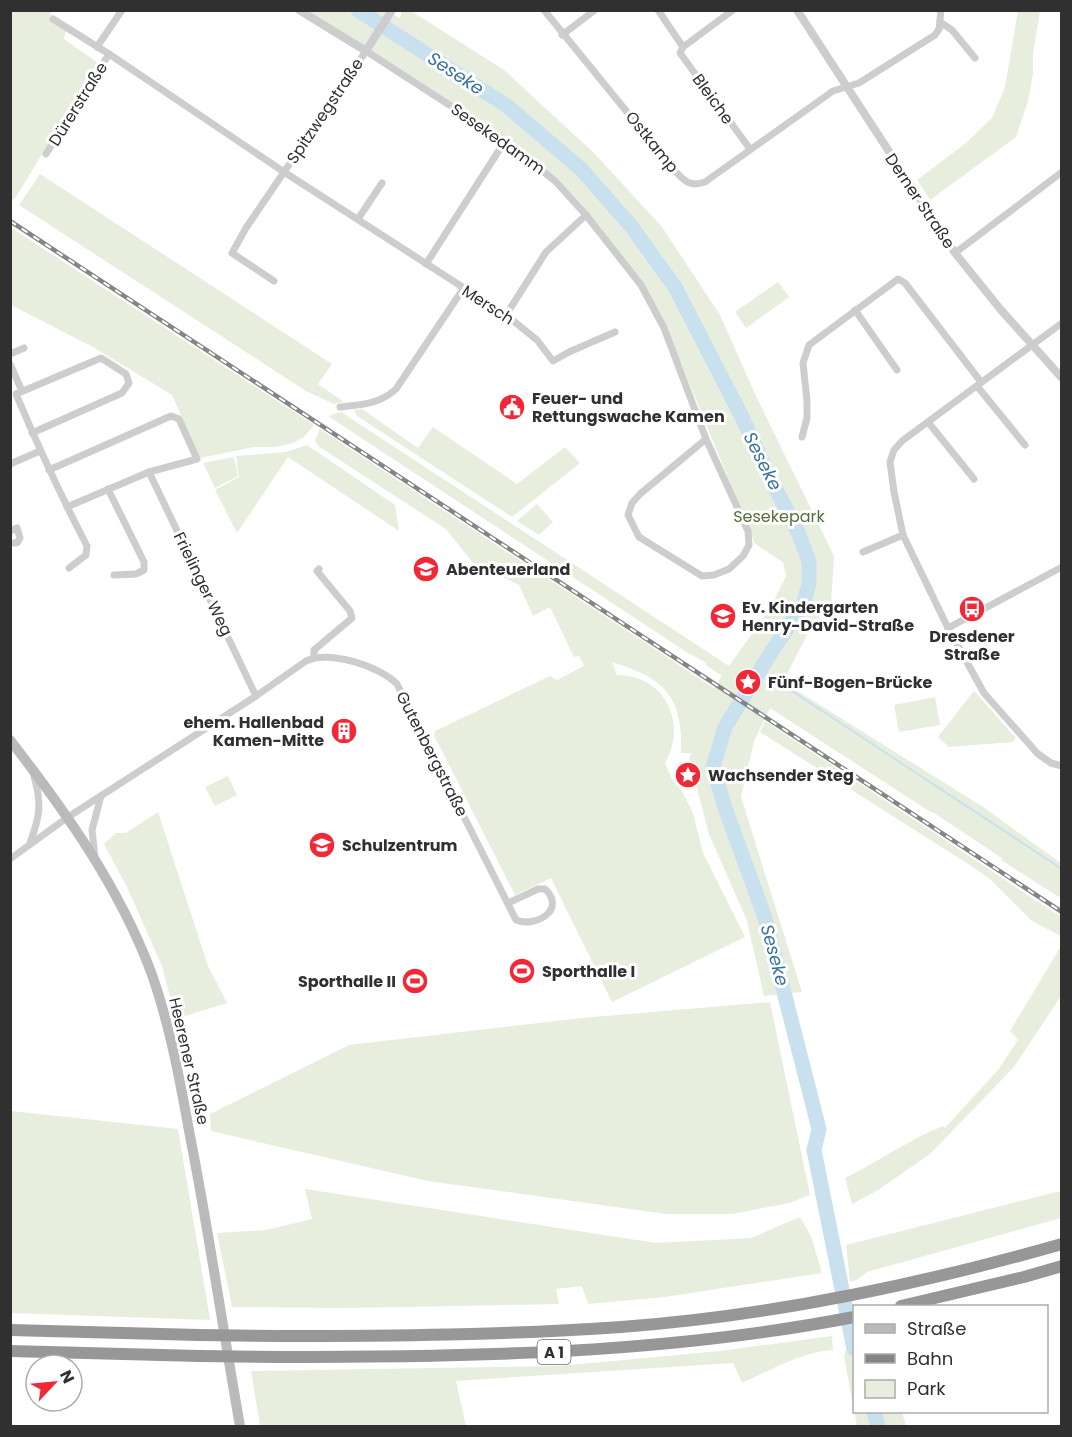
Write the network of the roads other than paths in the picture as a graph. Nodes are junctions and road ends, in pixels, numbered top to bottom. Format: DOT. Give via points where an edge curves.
graph roads {
  1 [pos="122,10"];
  2 [pos="299,10"];
  3 [pos="544,10"];
  4 [pos="595,10"];
  5 [pos="658,10"];
  6 [pos="733,10"];
  7 [pos="797,10"];
  8 [pos="941,10"];
  9 [pos="389,13"];
  10 [pos="53,19"];
  11 [pos="940,22"];
  12 [pos="562,35"];
  13 [pos="97,47"];
  14 [pos="683,47"];
  15 [pos="366,51"];
  16 [pos="109,54"];
  17 [pos="975,58"];
  18 [pos="845,87"];
  19 [pos="506,141"];
  20 [pos="750,150"];
  21 [pos="46,154"];
  22 [pos="284,172"];
  23 [pos="1062,172"];
  24 [pos="382,183"];
  25 [pos="586,215"];
  26 [pos="358,219"];
  27 [pos="955,253"];
  28 [pos="426,264"];
  29 [pos="274,281"];
  30 [pos="463,289"];
  31 [pos="855,310"];
  32 [pos="506,315"];
  33 [pos="1062,323"];
  34 [pos="615,332"];
  35 [pos="1032,345"];
  36 [pos="24,348"];
  37 [pos="10,354"];
  38 [pos="10,364"];
  39 [pos="897,370"];
  40 [pos="1062,378"];
  41 [pos="979,384"];
  42 [pos="16,394"];
  43 [pos="340,407"];
  44 [pos="927,423"];
  45 [pos="32,433"];
  46 [pos="802,437"];
  47 [pos="706,439"];
  48 [pos="1025,445"];
  49 [pos="40,451"];
  50 [pos="10,464"];
  51 [pos="49,470"];
  52 [pos="149,472"];
  53 [pos="974,479"];
  54 [pos="108,489"];
  55 [pos="67,507"];
  56 [pos="10,531"];
  57 [pos="903,535"];
  58 [pos="10,543"];
  59 [pos="863,552"];
  60 [pos="1062,567"];
  61 [pos="69,568"];
  62 [pos="319,569"];
  63 [pos="114,575"];
  64 [pos="948,628"];
  65 [pos="314,657"];
  66 [pos="256,696"];
  67 [pos="10,740"];
  68 [pos="1062,766"];
  69 [pos="32,768"];
  70 [pos="101,796"];
  71 [pos="68,817"];
  72 [pos="30,843"];
  73 [pos="10,859"];
  74 [pos="96,861"];
  75 [pos="508,903"];
  76 [pos="1062,1244"];
  77 [pos="1062,1266"];
  78 [pos="905,1305"];
  79 [pos="853,1317"];
  80 [pos="10,1330"];
  81 [pos="10,1351"];
  82 [pos="240,1426"];
  1 -- 13 [label="street, Dürerstraße"];
  2 -- 15 [label="street, Sesekedamm"];
  3 -- 12 [label="street, Ostkamp"];
  4 -- 12 [label="street"];
  5 -- 14 [label="street, Bleiche"];
  6 -- 14 [label="street"];
  7 -- 18 [label="street, Derner Straße"];
  8 -- 11 [label="street"];
  9 -- 15 [label="street"];
  10 -- 13 [label="street, Mersch"];
  11 -- 17 [label="street" via="952,30"];
  11 -- 18 [label="street, Ostkamp" via="935,35 859,83"];
  12 -- 20 [label="street, Ostkamp" via="685,182 705,182"];
  13 -- 16 [label="street, Mersch"];
  14 -- 20 [label="street, Bleiche" via="680,53"];
  15 -- 19 [label="street, Sesekedamm"];
  15 -- 22 [label="street, Spitzwegstraße"];
  16 -- 21 [label="street, Dürerstraße"];
  16 -- 22 [label="street, Mersch"];
  18 -- 20 [label="street, Ostkamp" via="833,91"];
  18 -- 27 [label="street, Derner Straße"];
  19 -- 25 [label="street, Sesekedamm" via="555,181"];
  19 -- 28 [label="street"];
  22 -- 26 [label="street, Mersch"];
  22 -- 29 [label="street" via="232,253"];
  23 -- 27 [label="street"];
  24 -- 26 [label="street"];
  25 -- 32 [label="street" via="546,252"];
  25 -- 47 [label="street, Sesekedamm" via="641,285 664,328"];
  26 -- 28 [label="street, Mersch"];
  27 -- 35 [label="street, Derner Straße"];
  28 -- 30 [label="street, Mersch"];
  30 -- 32 [label="street, Mersch"];
  30 -- 43 [label="street" via="396,389 373,403"];
  31 -- 39 [label="street"];
  31 -- 41 [label="street" via="898,279 905,282"];
  31 -- 46 [label="street" via="809,345 805,354 807,418"];
  32 -- 34 [label="street, Mersch" via="537,340 553,361"];
  33 -- 35 [label="street"];
  35 -- 40 [label="street, Derner Straße"];
  35 -- 41 [label="street"];
  36 -- 37 [label="street"];
  38 -- 42 [label="street"];
  41 -- 44 [label="street"];
  41 -- 48 [label="street"];
  42 -- 45 [label="street"];
  42 -- 45 [label="street" via="101,358 123,370 128,378 122,393"];
  44 -- 53 [label="street"];
  44 -- 57 [label="street" via="902,441 890,462"];
  45 -- 49 [label="street"];
  47 -- 47 [label="street, Sesekedamm" via="640,494 628,515 639,537 702,576 729,569 744,556 749,545 748,531"];
  49 -- 50 [label="street"];
  49 -- 51 [label="street"];
  51 -- 52 [label="street" via="171,416 179,419 197,459"];
  51 -- 55 [label="street"];
  52 -- 54 [label="street"];
  52 -- 66 [label="street, Frielinger Weg"];
  54 -- 55 [label="street"];
  54 -- 63 [label="street" via="144,562 144,570 136,574"];
  55 -- 61 [label="street" via="87,546 86,555"];
  56 -- 58 [label="street" via="17,528 20,538 17,543"];
  57 -- 59 [label="street"];
  57 -- 64 [label="street"];
  60 -- 64 [label="street"];
  62 -- 65 [label="street" via="352,618 314,650"];
  64 -- 68 [label="street" via="984,693 1038,753 1051,764"];
  65 -- 66 [label="street"];
  65 -- 75 [label="street, Gutenbergstraße" via="347,660 380,670 397,684"];
  66 -- 70 [label="street"];
  67 -- 69 [label="main road, Heerener Straße"];
  69 -- 71 [label="main road, Heerener Straße"];
  69 -- 72 [label="street" via="40,808"];
  70 -- 71 [label="street"];
  70 -- 74 [label="street" via="93,830"];
  71 -- 72 [label="street"];
  71 -- 74 [label="main road, Heerener Straße"];
  72 -- 73 [label="street"];
  74 -- 82 [label="main road, Heerener Straße" via="136,937 167,1026 199,1180"];
  75 -- 75 [label="street, Gutenbergstraße" via="516,920 523,923 553,908 545,889"];
  76 -- 80 [label="highway, A 1, bridge" via="825,1300 623,1327 501,1334 277,1336"];
  77 -- 78 [label="highway"];
  79 -- 81 [label="highway, A 1, bridge" via="619,1349 499,1355 277,1357"];
}
